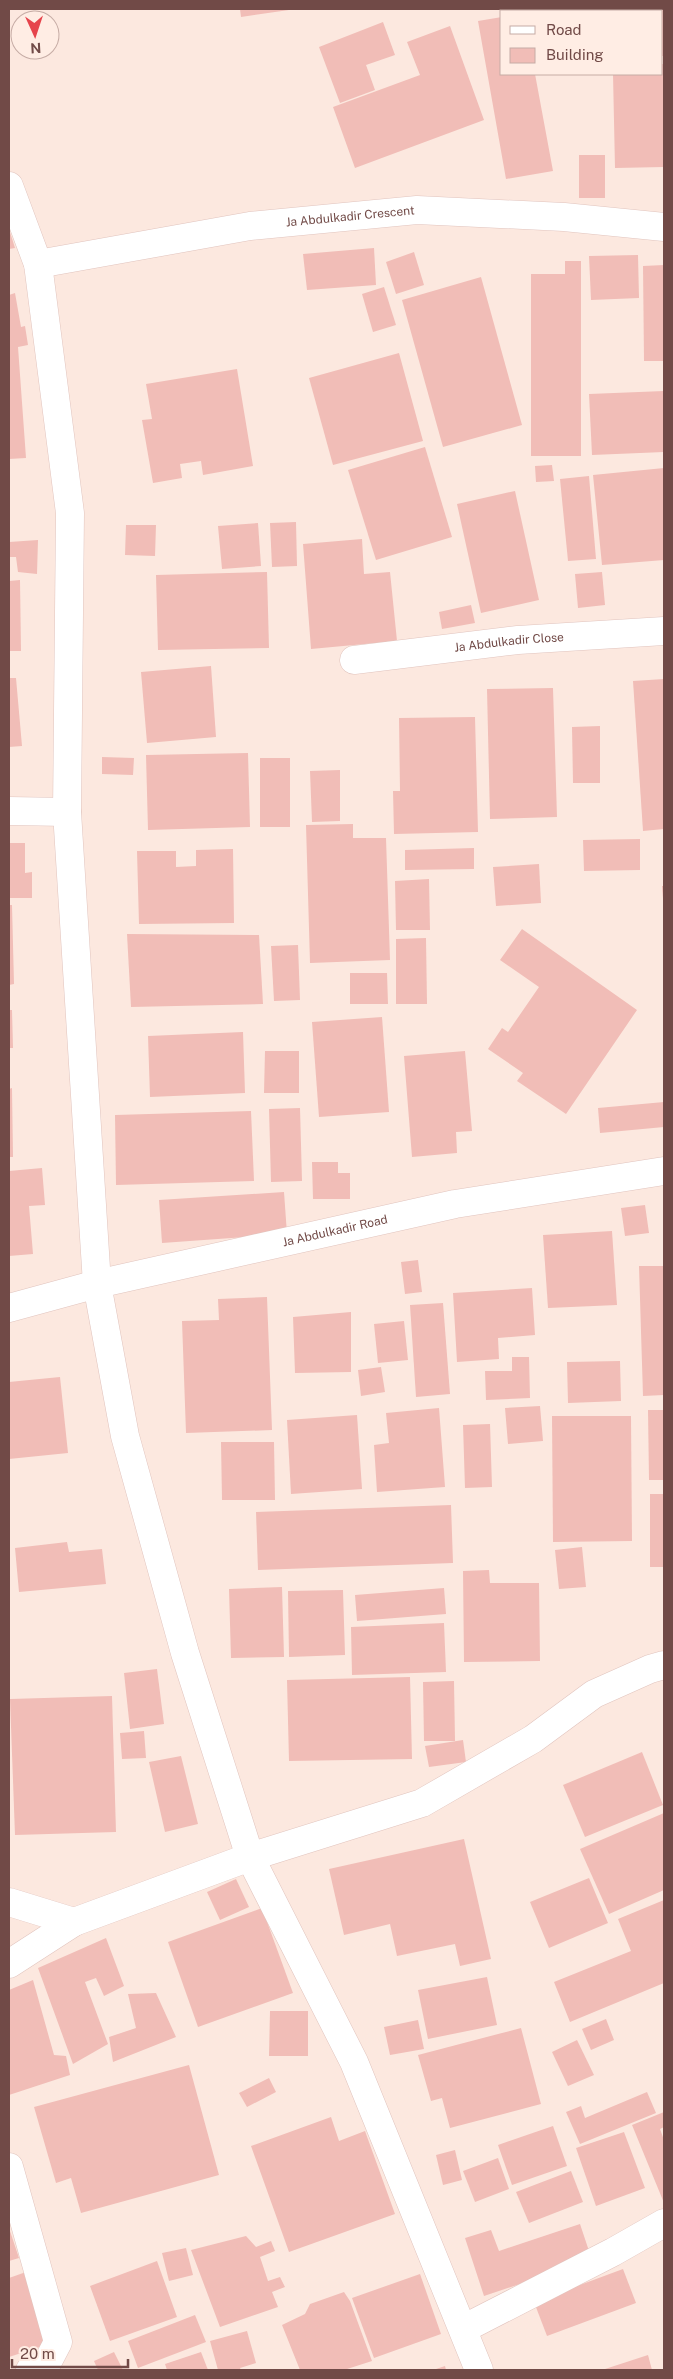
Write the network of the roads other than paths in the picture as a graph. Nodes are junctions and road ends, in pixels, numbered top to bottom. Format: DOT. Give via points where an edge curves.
graph roads {
  1 [pos="9,186"];
  2 [pos="664,227"];
  3 [pos="38,264"];
  4 [pos="664,631"];
  5 [pos="354,660"];
  6 [pos="9,811"];
  7 [pos="67,812"];
  8 [pos="664,1171"];
  9 [pos="97,1284"];
  10 [pos="9,1308"];
  11 [pos="664,1665"];
  12 [pos="250,1858"];
  13 [pos="9,1902"];
  14 [pos="74,1922"];
  15 [pos="9,1964"];
  16 [pos="9,2167"];
  17 [pos="664,2223"];
  18 [pos="463,2329"];
  19 [pos="30,2370"];
  20 [pos="479,2370"];
  1 -- 3 [label="street"];
  2 -- 3 [label="street, Ja Abdulkadir Crescent" via="564,217 417,210 250,226"];
  3 -- 7 [label="street" via="70,513"];
  4 -- 5 [label="street, Ja Abdulkadir Close" via="518,640"];
  6 -- 7 [label="street"];
  7 -- 9 [label="street"];
  8 -- 9 [label="street, Ja Abdulkadir Road" via="455,1204"];
  9 -- 10 [label="street, Ja Abdulkadir Road"];
  9 -- 12 [label="street" via="125,1436 185,1653"];
  11 -- 12 [label="street" via="594,1694 533,1739 422,1803"];
  12 -- 14 [label="street"];
  12 -- 18 [label="street" via="354,2062"];
  13 -- 14 [label="street"];
  14 -- 15 [label="street"];
  16 -- 19 [label="street" via="58,2342 46,2366"];
  17 -- 18 [label="street"];
  18 -- 20 [label="street"];
}
